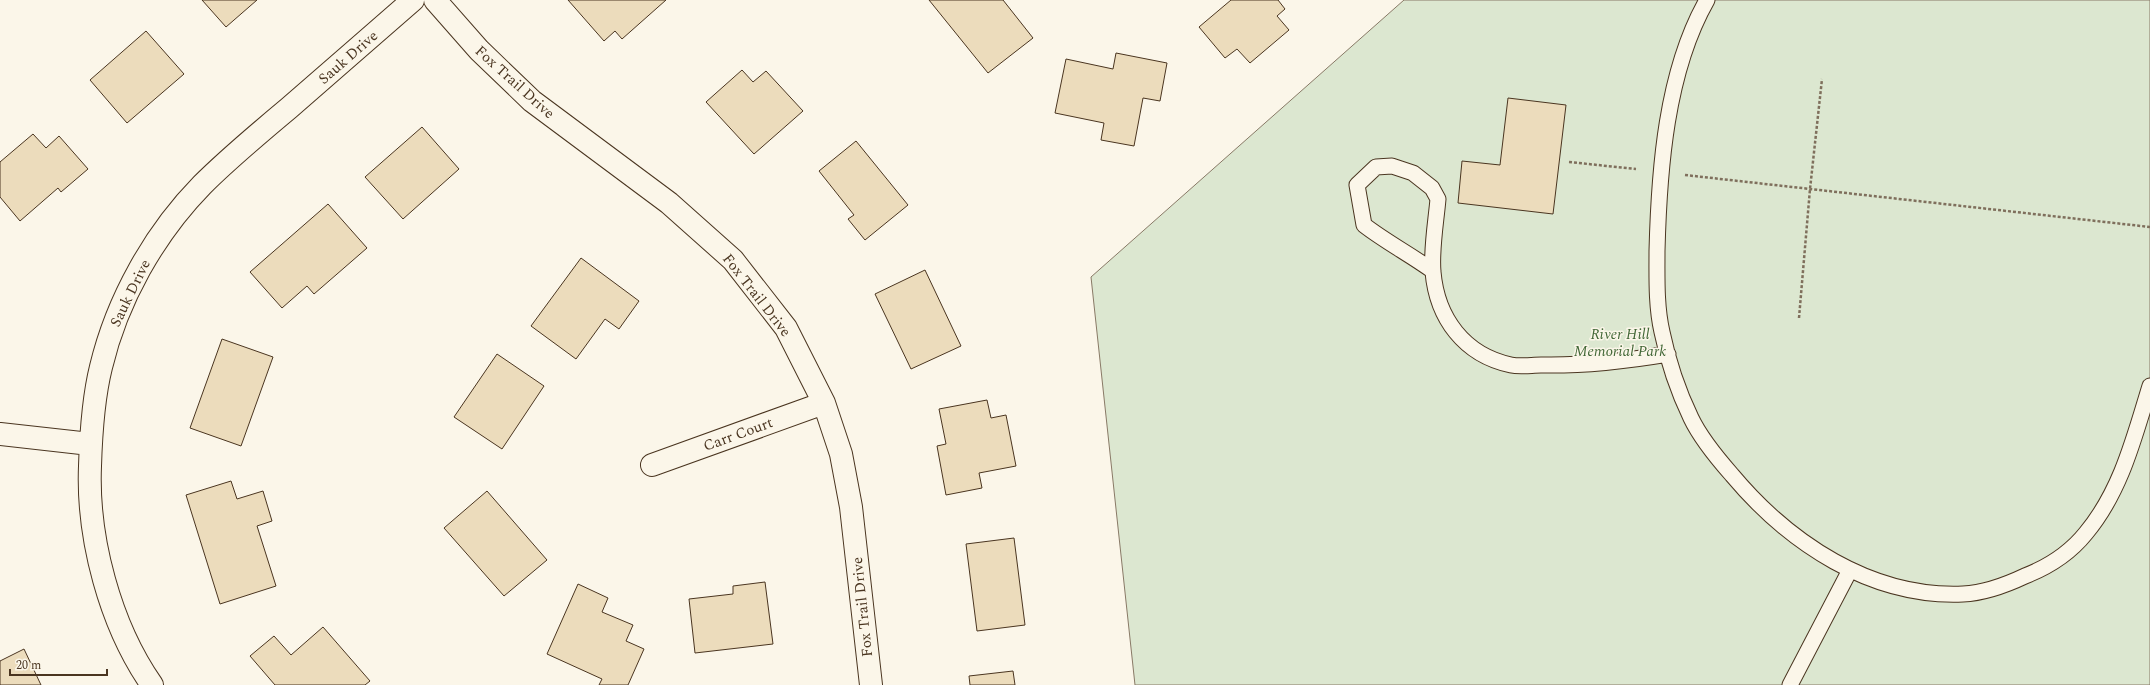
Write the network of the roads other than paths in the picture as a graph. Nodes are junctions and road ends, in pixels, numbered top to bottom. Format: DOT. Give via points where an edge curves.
graph roads {
  1 [pos="414,0"];
  2 [pos="435,0"];
  3 [pos="1707,0"];
  4 [pos="1433,272"];
  5 [pos="1668,354"];
  6 [pos="2150,386"];
  7 [pos="824,403"];
  8 [pos="0,434"];
  9 [pos="90,444"];
  10 [pos="652,465"];
  11 [pos="1850,570"];
  12 [pos="152,685"];
  13 [pos="871,685"];
  14 [pos="1790,685"];
  1 -- 9 [label="street, Sauk Drive" via="237,153 202,186 170,224 148,255 113,327 101,367"];
  2 -- 7 [label="street, Fox Trail Drive" via="479,50 532,101 669,203 733,260 786,328"];
  3 -- 5 [label="lane" via="1688,40 1676,81 1662,172 1657,275 1661,330"];
  4 -- 4 [label="lane" via="1438,199 1432,188 1412,173 1392,166 1376,167 1357,185 1364,225 1391,246 1411,255"];
  4 -- 5 [label="lane" via="1441,307 1450,326 1468,346 1511,365 1564,366 1613,363"];
  5 -- 11 [label="lane" via="1692,421 1744,490 1799,541"];
  6 -- 11 [label="lane" via="2118,484 2105,509 2085,535 2064,555 2036,572 2002,586 1964,594 1928,592 1903,587"];
  7 -- 10 [label="street, Carr Court"];
  7 -- 13 [label="street, Fox Trail Drive" via="840,454 851,507"];
  8 -- 9 [label="street"];
  9 -- 12 [label="street, Sauk Drive" via="90,510 103,574 119,621"];
  11 -- 14 [label="lane"];
}
